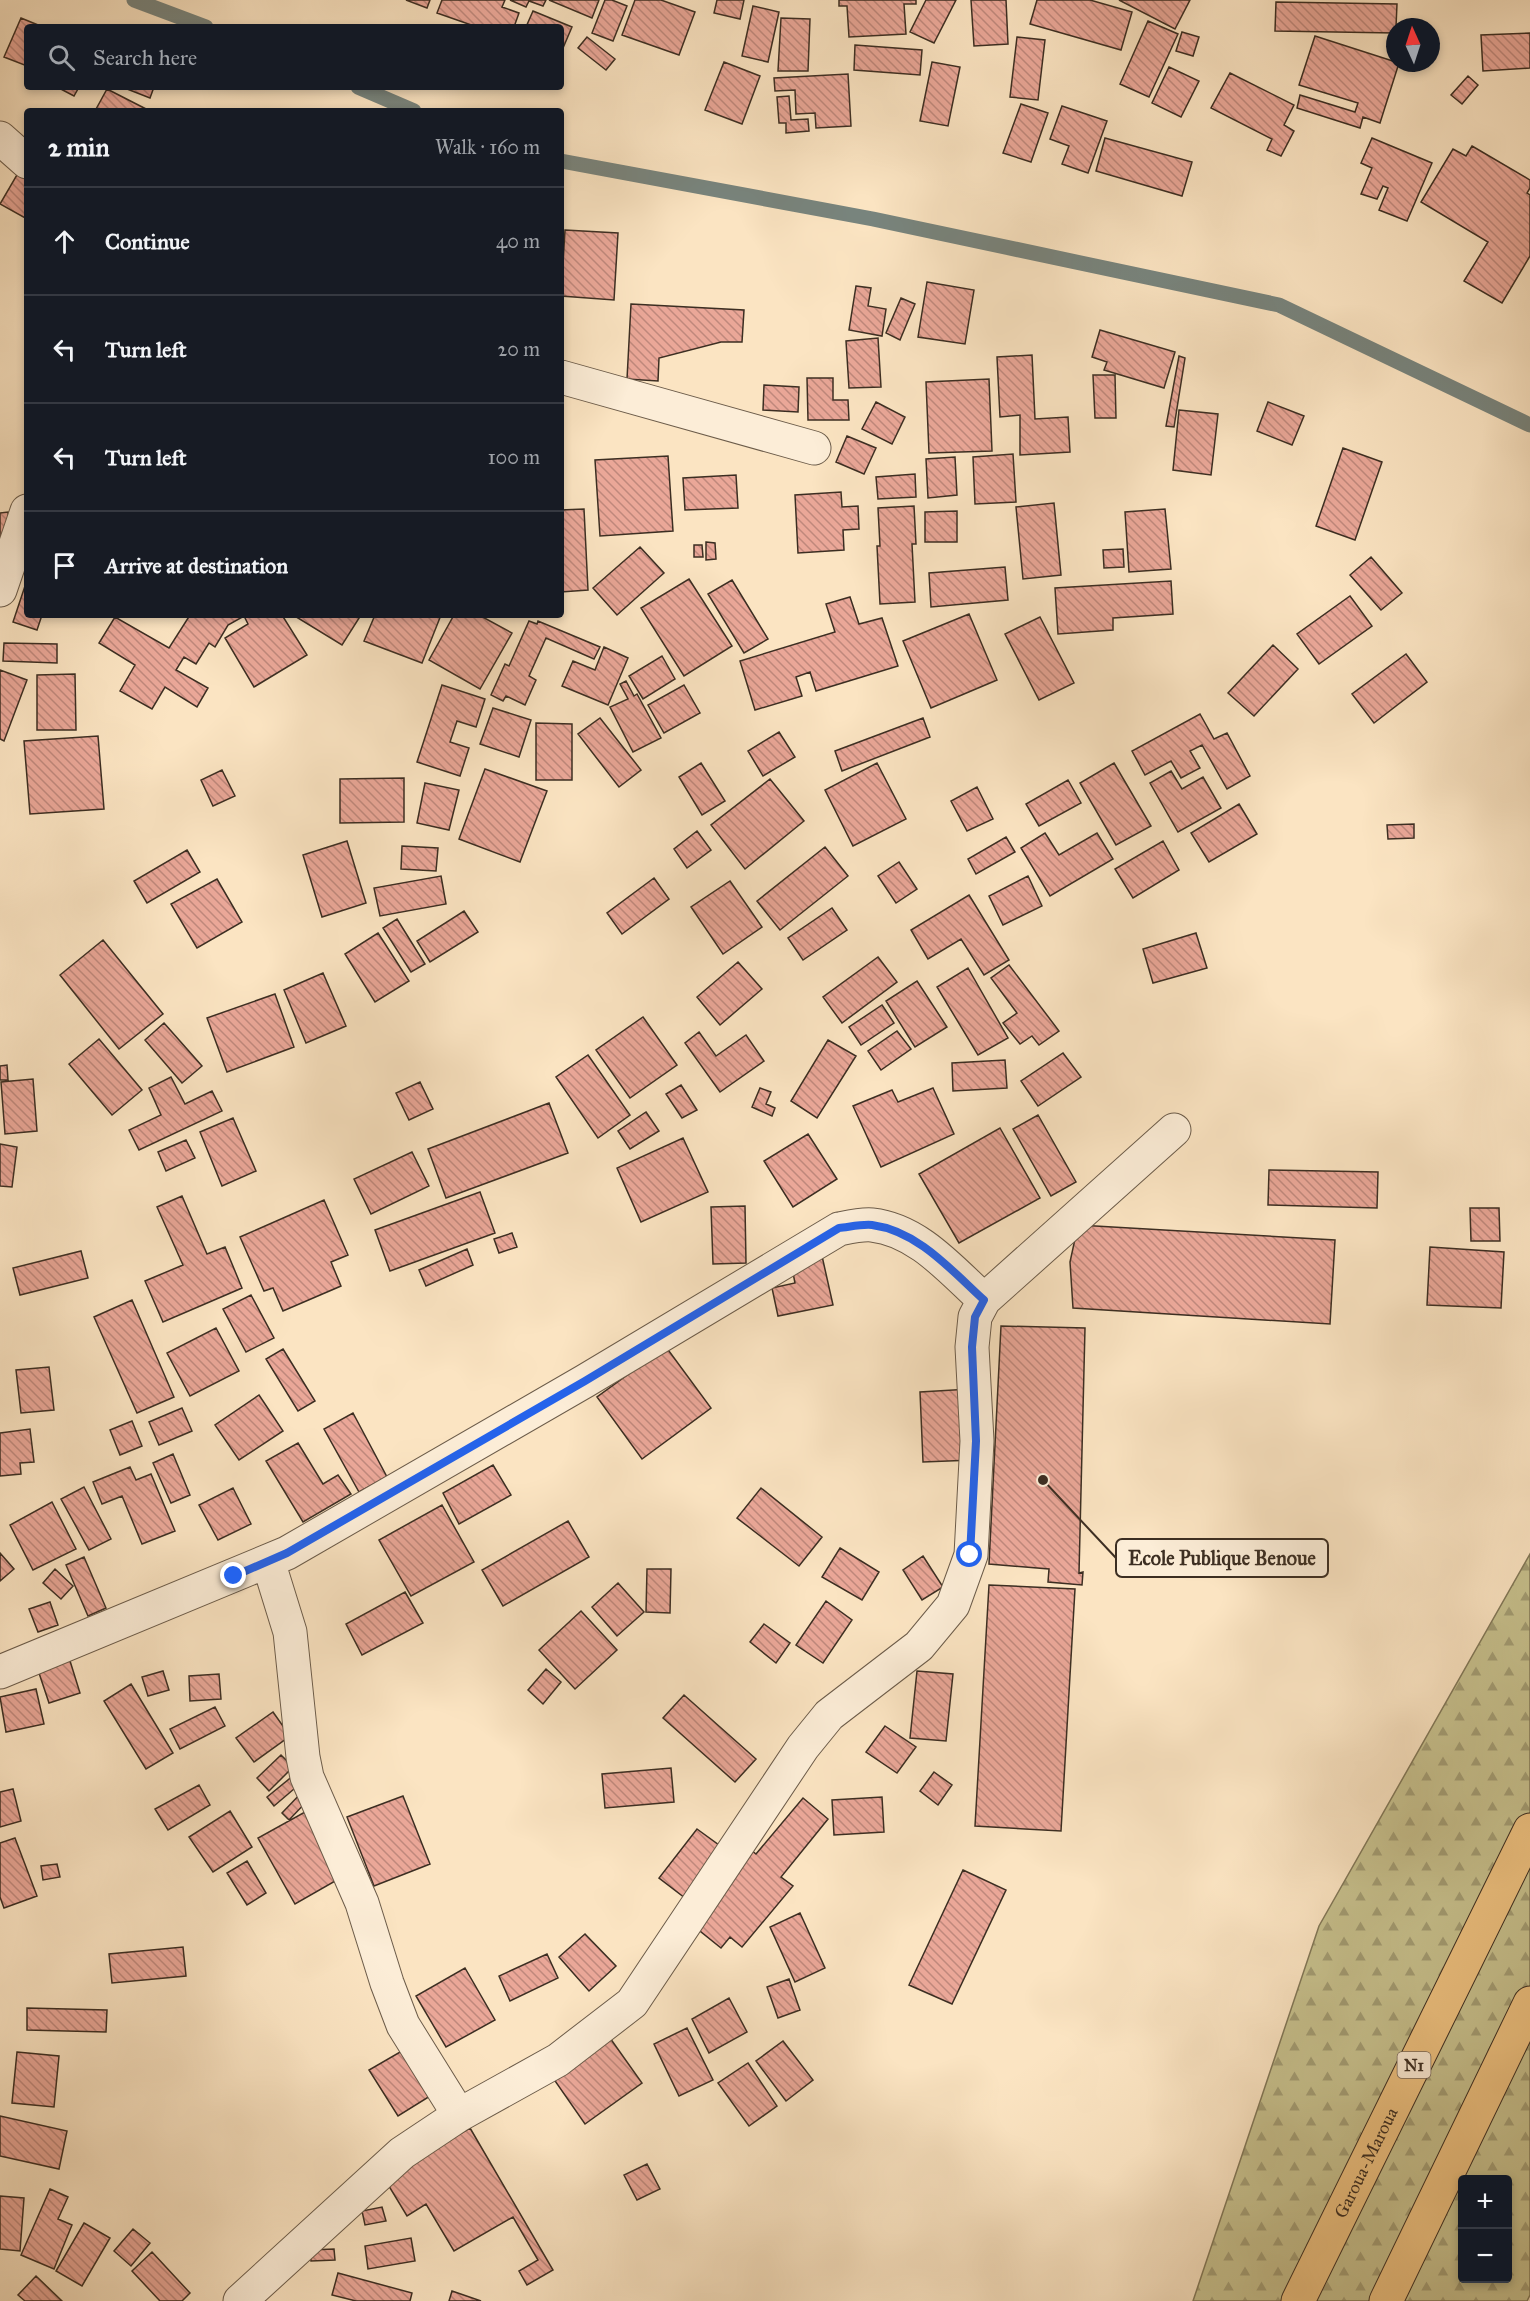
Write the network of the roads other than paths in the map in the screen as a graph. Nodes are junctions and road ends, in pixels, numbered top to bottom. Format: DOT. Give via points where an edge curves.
graph roads {
  1 [pos="0,138"];
  2 [pos="24,159"];
  3 [pos="564,377"];
  4 [pos="814,448"];
  5 [pos="24,520"];
  6 [pos="0,590"];
  7 [pos="1174,1130"];
  8 [pos="984,1300"];
  9 [pos="268,1561"];
  10 [pos="0,1672"];
  11 [pos="1530,1830"];
  12 [pos="1530,2003"];
  13 [pos="459,2115"];
  14 [pos="240,2301"];
  15 [pos="1298,2301"];
  16 [pos="1386,2301"];
  1 -- 2 [label="street"];
  3 -- 4 [label="street"];
  5 -- 6 [label="street"];
  7 -- 8 [label="street"];
  8 -- 9 [label="street" via="932,1252 902,1232 870,1224 839,1228 585,1381"];
  8 -- 13 [label="street" via="975,1317 972,1347 976,1441 970,1555 953,1605 919,1646 829,1715 803,1747 633,2003 558,2060"];
  9 -- 10 [label="street"];
  9 -- 13 [label="street" via="290,1632 307,1777 362,1903 403,2025"];
  11 -- 15 [label="highway, Garoua-Maroua / N1"];
  12 -- 16 [label="highway"];
  13 -- 14 [label="street" via="402,2153"];
}
